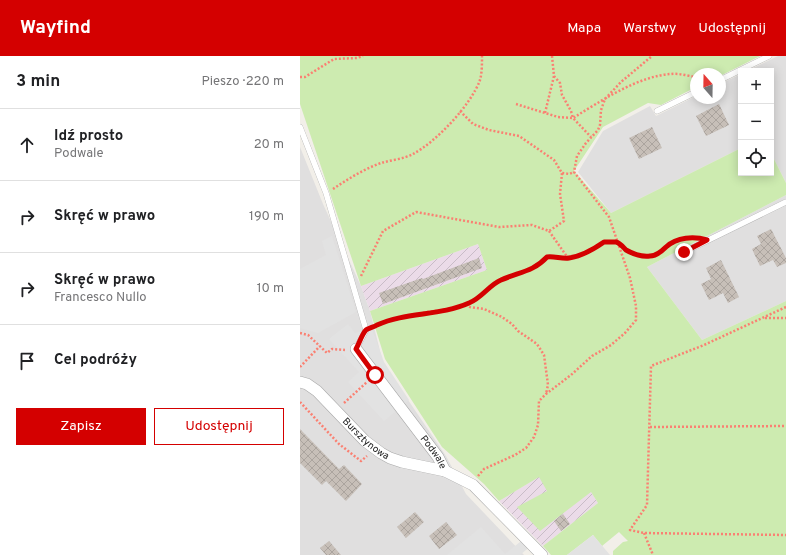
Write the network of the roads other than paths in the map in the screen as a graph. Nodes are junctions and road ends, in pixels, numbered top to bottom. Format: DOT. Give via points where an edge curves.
graph roads {
  1 [pos="769,56"];
  2 [pos="726,77"];
  3 [pos="690,95"];
  4 [pos="657,111"];
  5 [pos="300,127"];
  6 [pos="786,202"];
  7 [pos="684,252"];
  8 [pos="356,349"];
  9 [pos="300,382"];
  10 [pos="445,472"];
  11 [pos="542,555"];
  1 -- 2 [label="lane"];
  3 -- 4 [label="lane"];
  5 -- 8 [label="lane" via="326,193 366,330"];
  6 -- 7 [label="lane"];
  8 -- 10 [label="street, Podwale" via="438,457"];
  9 -- 10 [label="street, Bursztynowa" via="317,391 381,454 402,462"];
  10 -- 11 [label="street, Podwale" via="473,485"];
}
